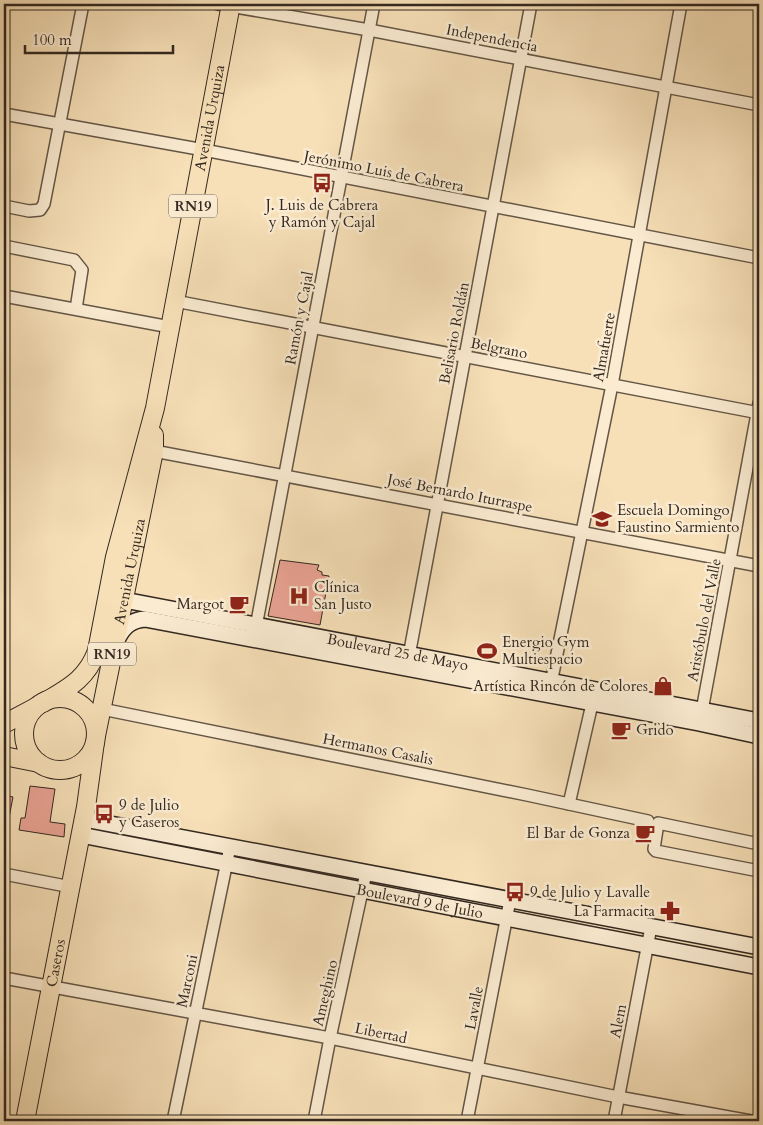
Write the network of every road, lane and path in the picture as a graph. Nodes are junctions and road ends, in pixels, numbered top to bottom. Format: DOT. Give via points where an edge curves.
graph roads {
  1 [pos="83,4"];
  2 [pos="374,4"];
  3 [pos="530,4"];
  4 [pos="681,4"];
  5 [pos="226,5"];
  6 [pos="369,30"];
  7 [pos="520,59"];
  8 [pos="665,87"];
  9 [pos="759,105"];
  10 [pos="4,114"];
  11 [pos="59,125"];
  12 [pos="204,150"];
  13 [pos="341,178"];
  14 [pos="4,206"];
  15 [pos="493,207"];
  16 [pos="639,235"];
  17 [pos="4,246"];
  18 [pos="759,258"];
  19 [pos="4,296"];
  20 [pos="175,300"];
  21 [pos="76,309"];
  22 [pos="170,327"];
  23 [pos="313,327"];
  24 [pos="465,356"];
  25 [pos="612,385"];
  26 [pos="155,408"];
  27 [pos="759,409"];
  28 [pos="154,451"];
  29 [pos="285,475"];
  30 [pos="437,504"];
  31 [pos="581,532"];
  32 [pos="731,560"];
  33 [pos="759,566"];
  34 [pos="124,600"];
  35 [pos="255,632"];
  36 [pos="114,646"];
  37 [pos="97,651"];
  38 [pos="408,661"];
  39 [pos="550,688"];
  40 [pos="41,704"];
  41 [pos="592,704"];
  42 [pos="102,709"];
  43 [pos="701,717"];
  44 [pos="759,721"];
  45 [pos="4,724"];
  46 [pos="759,736"];
  47 [pos="96,739"];
  48 [pos="4,756"];
  49 [pos="39,763"];
  50 [pos="65,770"];
  51 [pos="570,804"];
  52 [pos="84,820"];
  53 [pos="653,822"];
  54 [pos="759,844"];
  55 [pos="230,847"];
  56 [pos="226,865"];
  57 [pos="759,871"];
  58 [pos="366,872"];
  59 [pos="4,874"];
  60 [pos="71,887"];
  61 [pos="363,890"];
  62 [pos="510,900"];
  63 [pos="507,918"];
  64 [pos="652,927"];
  65 [pos="647,945"];
  66 [pos="759,946"];
  67 [pos="759,968"];
  68 [pos="4,978"];
  69 [pos="51,988"];
  70 [pos="195,1014"];
  71 [pos="330,1038"];
  72 [pos="477,1068"];
  73 [pos="618,1097"];
  74 [pos="25,1121"];
  75 [pos="173,1121"];
  76 [pos="314,1121"];
  77 [pos="467,1121"];
  78 [pos="614,1121"];
  79 [pos="750,1121"];
  1 -- 11 [label="street"];
  2 -- 6 [label="street, Ramón y Cajal"];
  3 -- 7 [label="street, Belisario Roldán"];
  4 -- 8 [label="street, Almafuerte"];
  5 -- 6 [label="street, Independencia"];
  5 -- 12 [label="main road, Avenida Urquiza / RN19"];
  6 -- 7 [label="street, Independencia"];
  6 -- 13 [label="street, Ramón y Cajal"];
  7 -- 8 [label="street, Independencia"];
  7 -- 15 [label="street, Belisario Roldán"];
  8 -- 9 [label="street, Independencia"];
  8 -- 16 [label="street, Almafuerte"];
  10 -- 11 [label="street, Jerónimo Luis de Cabrera"];
  11 -- 12 [label="street, Jerónimo Luis de Cabrera"];
  11 -- 14 [label="street" via="44,204 40,210"];
  12 -- 13 [label="street, Jerónimo Luis de Cabrera"];
  12 -- 20 [label="main road, Avenida Urquiza / RN19"];
  13 -- 15 [label="street, Jerónimo Luis de Cabrera"];
  13 -- 23 [label="street, Ramón y Cajal"];
  15 -- 16 [label="street, Jerónimo Luis de Cabrera"];
  15 -- 24 [label="street, Belisario Roldán"];
  16 -- 18 [label="street, Jerónimo Luis de Cabrera"];
  16 -- 25 [label="street, Almafuerte"];
  17 -- 21 [label="street" via="78,263 82,270"];
  19 -- 21 [label="street"];
  20 -- 22 [label="main road, Avenida Urquiza / RN19"];
  20 -- 23 [label="street, Belgrano"];
  21 -- 22 [label="street"];
  22 -- 26 [label="main road, Avenida Urquiza / RN19"];
  23 -- 24 [label="street, Belgrano"];
  23 -- 29 [label="street, Ramón y Cajal"];
  24 -- 25 [label="street, Belgrano"];
  24 -- 30 [label="street, Belisario Roldán"];
  25 -- 27 [label="street, Belgrano"];
  25 -- 31 [label="street, Almafuerte"];
  26 -- 28 [label="main road, Avenida Urquiza / RN19"];
  26 -- 37 [label="main road, Avenida Urquiza / RN19" via="115,556"];
  27 -- 32 [label="street, Aristóbulo del Valle"];
  28 -- 29 [label="street, José Bernardo Iturraspe"];
  28 -- 34 [label="main road, Avenida Urquiza / RN19"];
  29 -- 30 [label="street, José Bernardo Iturraspe"];
  29 -- 35 [label="street, Ramón y Cajal"];
  30 -- 31 [label="street, José Bernardo Iturraspe"];
  30 -- 38 [label="street, Belisario Roldán"];
  31 -- 32 [label="street, José Bernardo Iturraspe"];
  31 -- 39 [label="street, Almafuerte"];
  32 -- 33 [label="street, José Bernardo Iturraspe"];
  32 -- 43 [label="street, Aristóbulo del Valle"];
  34 -- 35 [label="main road, Boulevard 25 de Mayo"];
  34 -- 36 [label="main road, Avenida Urquiza / RN19"];
  34 -- 37 [label="main road" via="113,610"];
  35 -- 36 [label="main road, Boulevard 25 de Mayo" via="145,619 124,628"];
  35 -- 38 [label="main road, Boulevard 25 de Mayo"];
  36 -- 42 [label="main road, Avenida Urquiza / RN19"];
  37 -- 40 [label="main road, Avenida Urquiza / RN19" via="82,678"];
  38 -- 39 [label="main road, Boulevard 25 de Mayo"];
  39 -- 41 [label="main road, Boulevard 25 de Mayo"];
  39 -- 43 [label="main road, Boulevard 25 de Mayo"];
  40 -- 45 [label="main road, RN19"];
  40 -- 47 [label="main road, RN19" via="60,699 77,703 92,719"];
  40 -- 49 [label="main road, RN19" via="28,719 24,735 28,751"];
  41 -- 43 [label="main road, Boulevard 25 de Mayo"];
  41 -- 51 [label="street"];
  42 -- 47 [label="main road, Avenida Urquiza / RN19"];
  42 -- 51 [label="street, Hermanos Casalis"];
  43 -- 44 [label="main road, Boulevard 25 de Mayo"];
  43 -- 46 [label="main road, Boulevard 25 de Mayo"];
  47 -- 50 [label="main road, RN19" via="84,760"];
  47 -- 52 [label="main road, Caseros"];
  48 -- 49 [label="main road"];
  49 -- 50 [label="main road" via="54,770"];
  50 -- 52 [label="main road, Caseros" via="79,779 83,786"];
  51 -- 53 [label="street, Hermanos Casalis"];
  52 -- 55 [label="main road, Boulevard 9 de Julio"];
  52 -- 56 [label="main road, Boulevard 9 de Julio"];
  52 -- 60 [label="main road, Caseros"];
  53 -- 54 [label="street, Hermanos Casalis"];
  53 -- 57 [label="street" via="656,851"];
  55 -- 56 [label="street, Marconi"];
  55 -- 58 [label="main road, Boulevard 9 de Julio"];
  56 -- 61 [label="main road, Boulevard 9 de Julio"];
  56 -- 70 [label="street, Marconi"];
  58 -- 61 [label="street, Ameghino"];
  58 -- 62 [label="main road, Boulevard 9 de Julio"];
  59 -- 60 [label="street"];
  60 -- 69 [label="main road, Caseros"];
  61 -- 63 [label="main road, Boulevard 9 de Julio"];
  61 -- 71 [label="street, Ameghino"];
  62 -- 63 [label="street, Lavalle"];
  62 -- 64 [label="main road, Boulevard 9 de Julio"];
  63 -- 65 [label="main road, Boulevard 9 de Julio"];
  63 -- 72 [label="street, Lavalle"];
  64 -- 65 [label="street, Alem"];
  64 -- 66 [label="main road, Boulevard 9 de Julio"];
  65 -- 67 [label="main road, Boulevard 9 de Julio"];
  65 -- 73 [label="street, Alem"];
  68 -- 69 [label="street, Libertad"];
  69 -- 70 [label="street, Libertad"];
  69 -- 74 [label="main road, Caseros"];
  70 -- 71 [label="street, Libertad"];
  70 -- 75 [label="street, Marconi"];
  71 -- 72 [label="street, Libertad"];
  71 -- 76 [label="street, Ameghino"];
  72 -- 73 [label="street, Libertad"];
  72 -- 77 [label="street, Lavalle"];
  73 -- 78 [label="street, Alem"];
  73 -- 79 [label="street, Libertad"];
}
